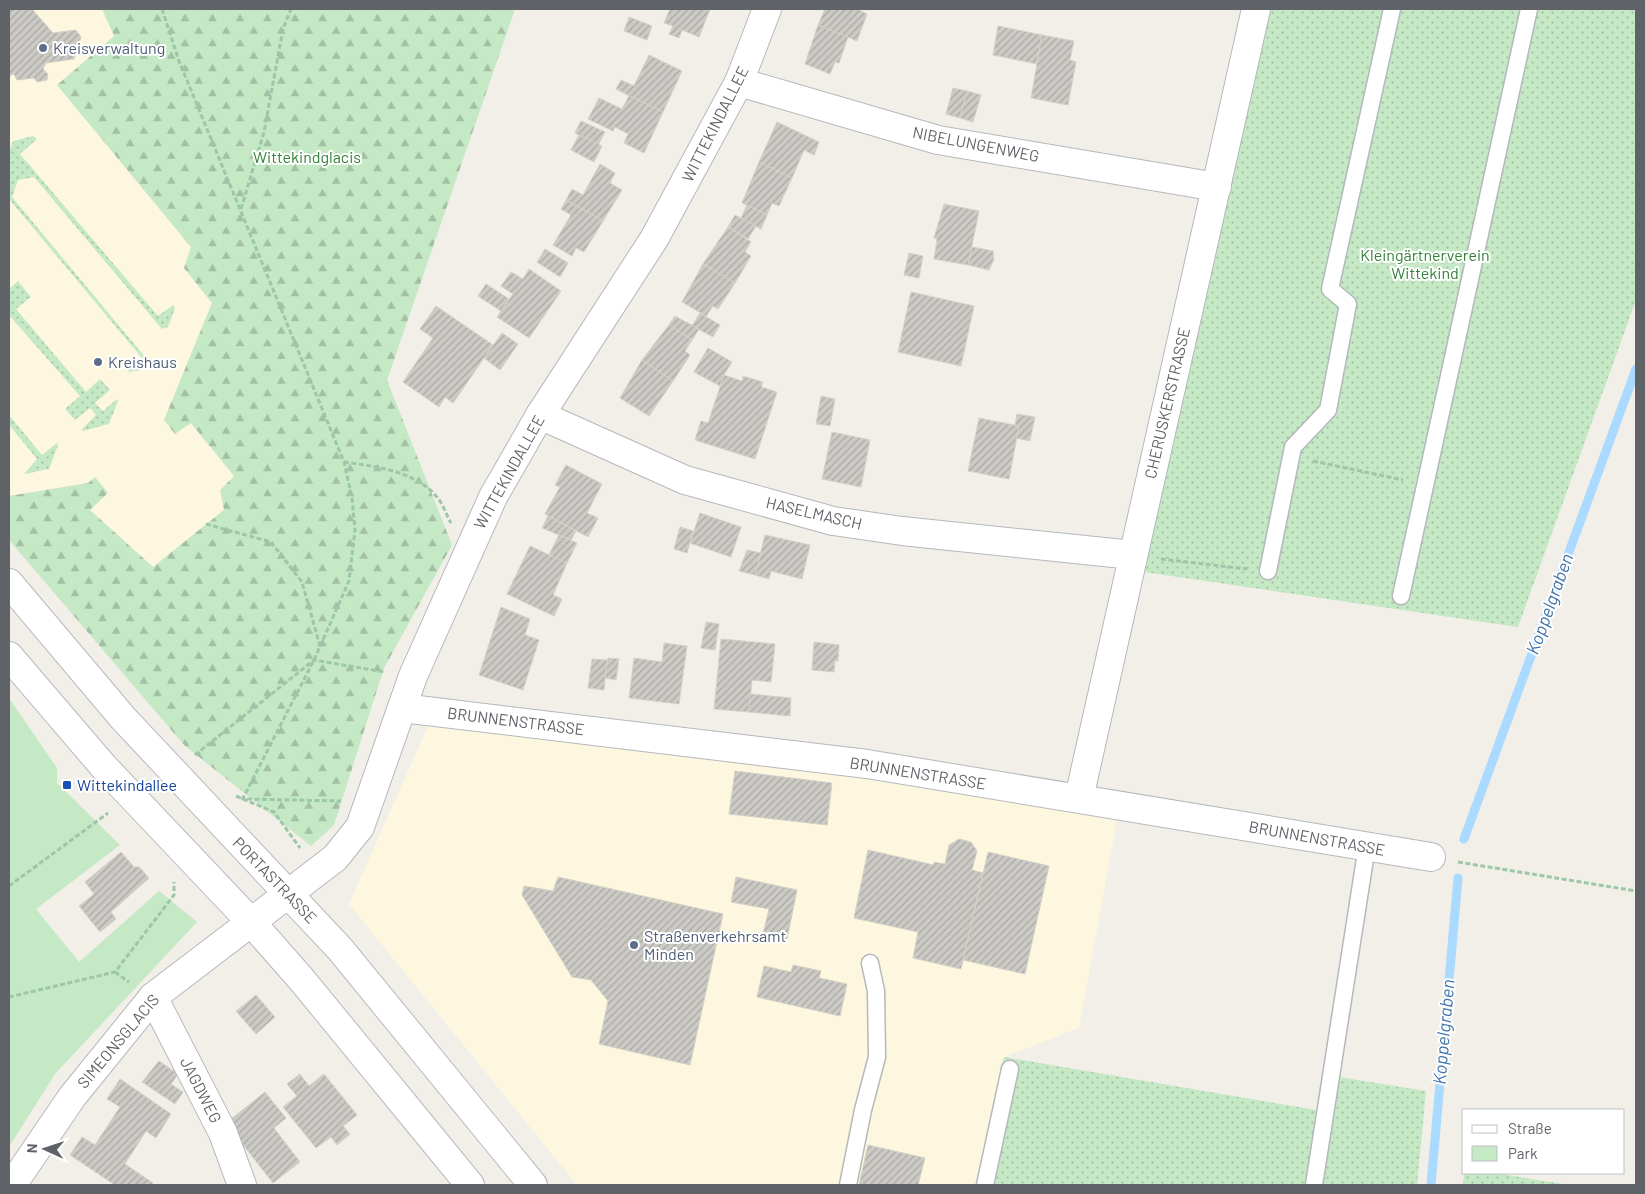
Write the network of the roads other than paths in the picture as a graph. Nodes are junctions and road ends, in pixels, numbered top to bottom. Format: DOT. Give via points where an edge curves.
graph roads {
  1 [pos="767,9"];
  2 [pos="1256,9"];
  3 [pos="1392,9"];
  4 [pos="1529,9"];
  5 [pos="739,82"];
  6 [pos="1217,187"];
  7 [pos="540,414"];
  8 [pos="1133,555"];
  9 [pos="1268,571"];
  10 [pos="9,583"];
  11 [pos="1401,596"];
  12 [pos="9,656"];
  13 [pos="402,708"];
  14 [pos="1079,798"];
  15 [pos="1366,846"];
  16 [pos="1430,857"];
  17 [pos="288,893"];
  18 [pos="251,922"];
  19 [pos="870,962"];
  20 [pos="153,997"];
  21 [pos="1010,1069"];
  22 [pos="12,1185"];
  23 [pos="242,1185"];
  24 [pos="470,1185"];
  25 [pos="533,1185"];
  26 [pos="848,1185"];
  27 [pos="985,1185"];
  28 [pos="1314,1185"];
  1 -- 5 [label="street, WITTEKINDALLEE"];
  2 -- 6 [label="street, CHERUSKERSTRASSE"];
  3 -- 9 [label="lane" via="1330,289 1348,304 1328,410 1293,447"];
  4 -- 11 [label="lane"];
  5 -- 6 [label="street, NIBELUNGENWEG" via="938,140"];
  5 -- 7 [label="street, WITTEKINDALLEE" via="654,239"];
  6 -- 8 [label="street, CHERUSKERSTRASSE"];
  7 -- 8 [label="street, HASELMASCH" via="685,480 833,521"];
  7 -- 13 [label="street, WITTEKINDALLEE" via="493,496 413,676"];
  8 -- 14 [label="street, CHERUSKERSTRASSE"];
  10 -- 17 [label="street, PORTASTRASSE" via="123,718"];
  12 -- 18 [label="street" via="104,767"];
  13 -- 14 [label="street, BRUNNENSTRASSE" via="867,764"];
  13 -- 17 [label="street, WITTEKINDALLEE" via="360,827 335,858"];
  14 -- 15 [label="street, BRUNNENSTRASSE"];
  15 -- 16 [label="street, BRUNNENSTRASSE"];
  15 -- 28 [label="lane"];
  17 -- 18 [label="street, WITTEKINDALLEE"];
  17 -- 25 [label="street, PORTASTRASSE" via="356,967"];
  18 -- 20 [label="street, SIMEONSGLACIS"];
  18 -- 24 [label="street"];
  19 -- 26 [label="lane" via="876,991 877,1057"];
  20 -- 22 [label="street, SIMEONSGLACIS" via="72,1096"];
  20 -- 23 [label="street, JAGDWEG" via="223,1133"];
  21 -- 27 [label="lane"];
}
